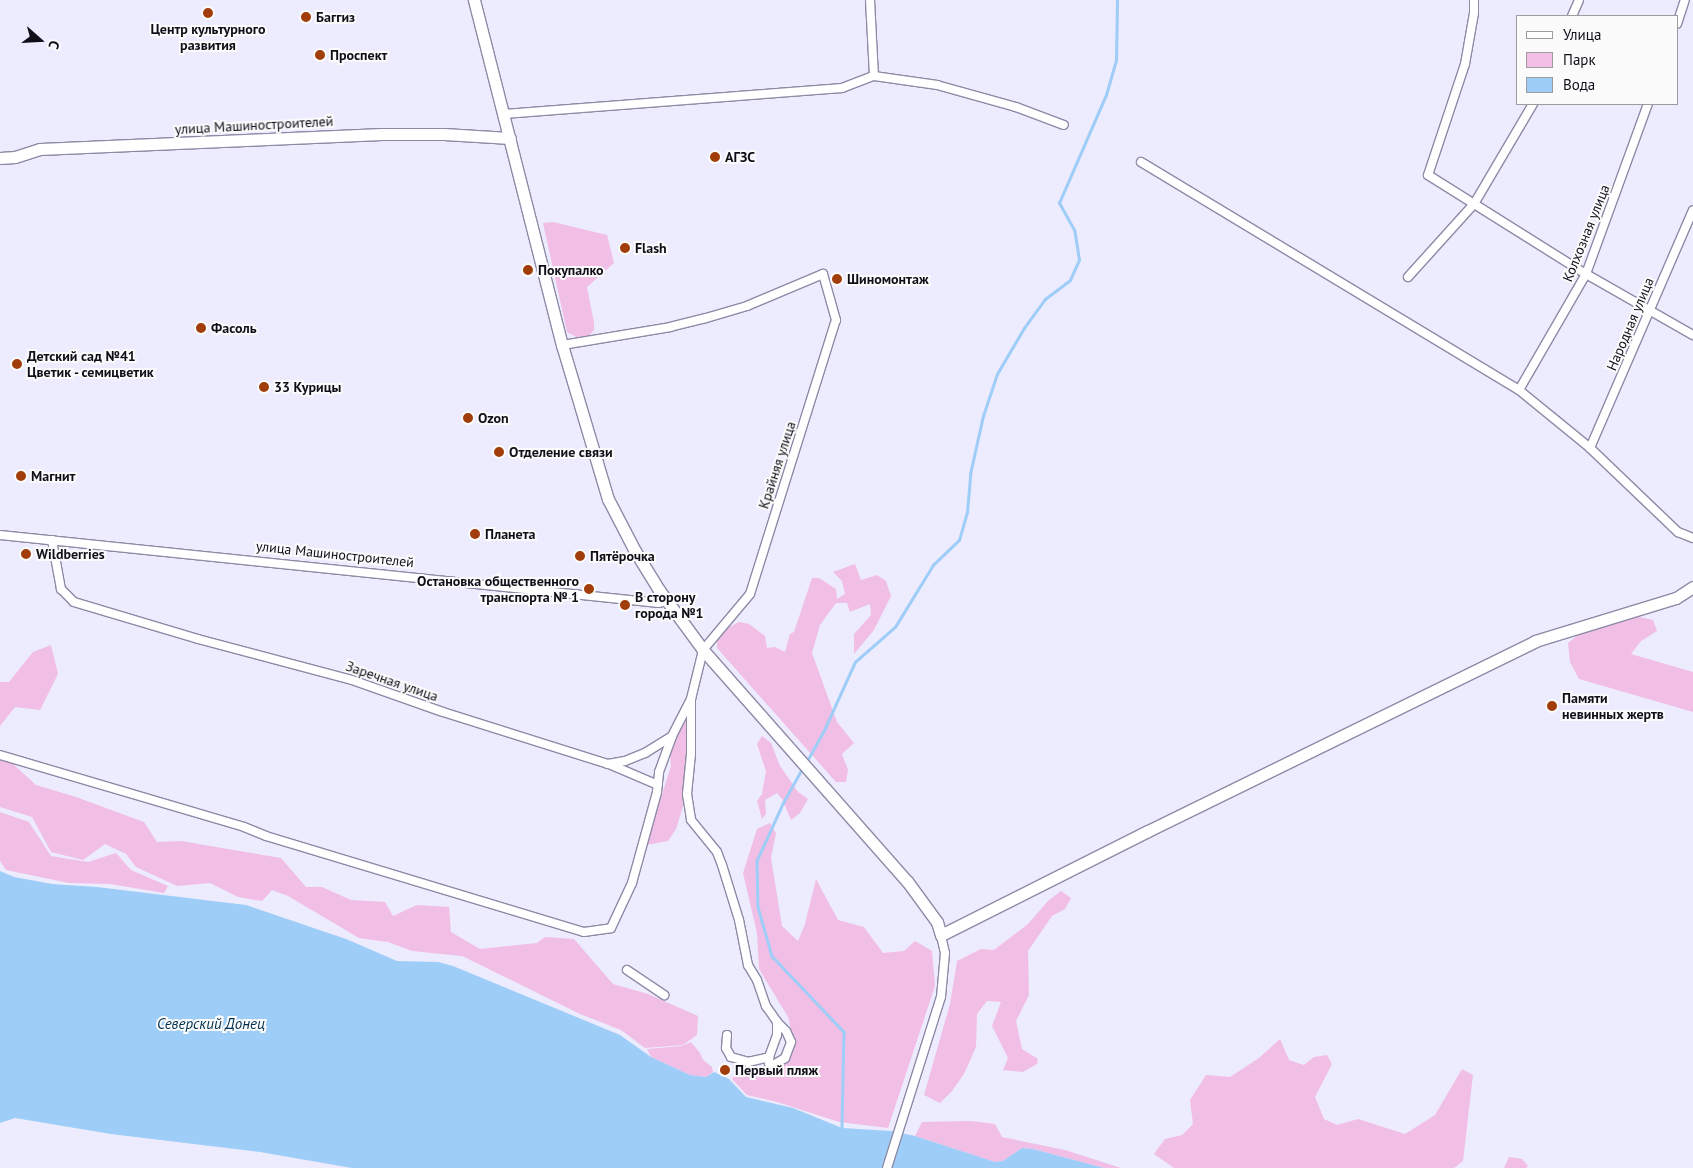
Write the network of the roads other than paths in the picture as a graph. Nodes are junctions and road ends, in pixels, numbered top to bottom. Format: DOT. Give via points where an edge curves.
graph roads {
  1 [pos="474,0"];
  2 [pos="870,0"];
  3 [pos="1474,0"];
  4 [pos="1579,0"];
  5 [pos="1686,0"];
  6 [pos="1572,15"];
  7 [pos="1678,21"];
  8 [pos="874,76"];
  9 [pos="1532,105"];
  10 [pos="1648,105"];
  11 [pos="504,114"];
  12 [pos="1064,125"];
  13 [pos="510,138"];
  14 [pos="0,158"];
  15 [pos="1141,162"];
  16 [pos="1474,204"];
  17 [pos="1693,210"];
  18 [pos="1586,274"];
  19 [pos="1408,277"];
  20 [pos="1650,310"];
  21 [pos="1693,335"];
  22 [pos="562,345"];
  23 [pos="1519,390"];
  24 [pos="1590,448"];
  25 [pos="0,535"];
  26 [pos="1693,538"];
  27 [pos="52,540"];
  28 [pos="1693,587"];
  29 [pos="666,601"];
  30 [pos="703,650"];
  31 [pos="691,699"];
  32 [pos="672,736"];
  33 [pos="0,756"];
  34 [pos="608,764"];
  35 [pos="658,785"];
  36 [pos="941,935"];
  37 [pos="627,970"];
  38 [pos="664,996"];
  39 [pos="777,1022"];
  40 [pos="728,1035"];
  41 [pos="769,1057"];
  42 [pos="887,1168"];
  1 -- 11 [label="street"];
  2 -- 8 [label="street"];
  3 -- 16 [label="street" via="1465,64 1428,175"];
  4 -- 6 [label="street"];
  5 -- 7 [label="street"];
  8 -- 11 [label="street" via="842,88"];
  8 -- 12 [label="street" via="937,85 1016,107"];
  9 -- 16 [label="street"];
  10 -- 18 [label="street, Колхозная улица"];
  11 -- 13 [label="street"];
  13 -- 14 [label="street, улица Машиностроителей" via="382,134 40,149"];
  13 -- 22 [label="street"];
  15 -- 23 [label="street"];
  16 -- 18 [label="street"];
  16 -- 19 [label="street"];
  17 -- 20 [label="street, Народная улица"];
  18 -- 20 [label="street"];
  18 -- 23 [label="street, Колхозная улица"];
  20 -- 21 [label="street"];
  20 -- 24 [label="street, Народная улица"];
  22 -- 29 [label="street" via="608,499"];
  22 -- 30 [label="street, Крайняя улица" via="672,327 706,318 747,306 823,274 836,320 750,594"];
  23 -- 24 [label="street"];
  24 -- 26 [label="street" via="1678,532"];
  25 -- 27 [label="street, улица Машиностроителей"];
  27 -- 29 [label="street, улица Машиностроителей" via="659,603"];
  27 -- 34 [label="street, Заречная улица" via="61,589 74,602 198,640 352,680"];
  28 -- 36 [label="street" via="1676,598 1535,641"];
  29 -- 30 [label="street"];
  30 -- 31 [label="street"];
  30 -- 36 [label="street" via="907,881 937,922"];
  31 -- 32 [label="street"];
  31 -- 39 [label="street" via="692,754 687,794 691,820 722,865 739,920 748,965 758,980 766,1006"];
  32 -- 34 [label="street" via="645,753"];
  32 -- 35 [label="street" via="659,772"];
  33 -- 35 [label="street" via="584,932 612,928 632,883"];
  34 -- 35 [label="street, Заречная улица"];
  36 -- 42 [label="street" via="945,953 941,997"];
  37 -- 38 [label="street"];
  39 -- 41 [label="street" via="777,1035"];
  39 -- 41 [label="street" via="791,1042 780,1062 769,1063"];
  40 -- 41 [label="street" via="726,1048 731,1057 748,1062"];
}
